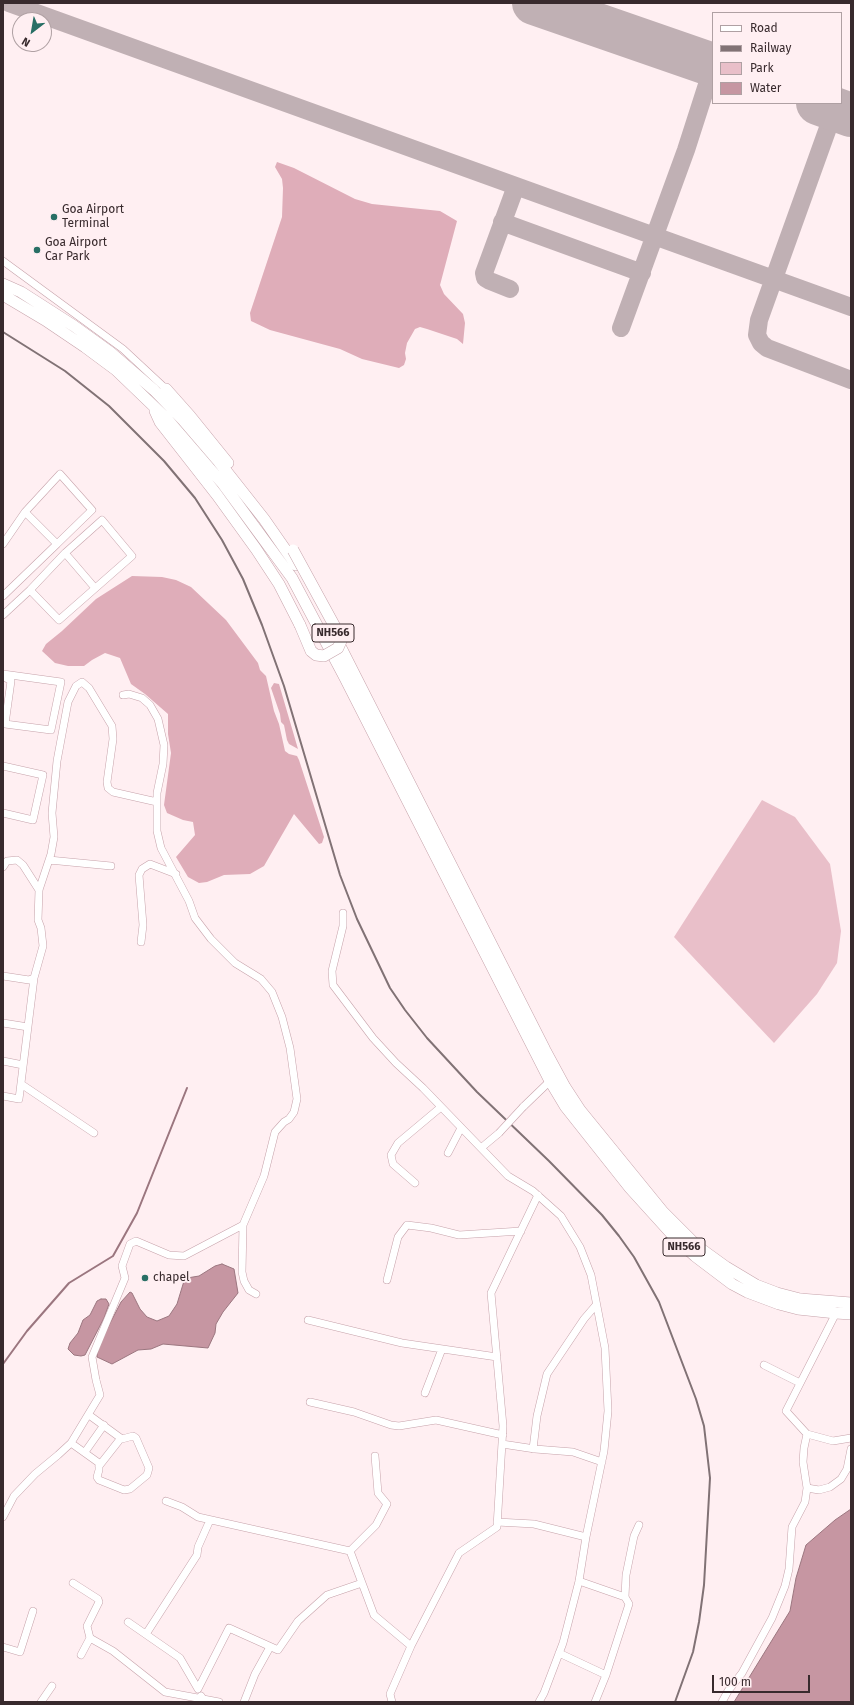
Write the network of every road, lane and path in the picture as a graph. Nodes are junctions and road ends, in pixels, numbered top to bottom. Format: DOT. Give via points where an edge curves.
graph roads {
  1 [pos="3,261"];
  2 [pos="3,284"];
  3 [pos="3,295"];
  4 [pos="171,388"];
  5 [pos="154,390"];
  6 [pos="153,405"];
  7 [pos="25,512"];
  8 [pos="3,544"];
  9 [pos="57,544"];
  10 [pos="65,553"];
  11 [pos="95,588"];
  12 [pos="30,590"];
  13 [pos="3,596"];
  14 [pos="3,615"];
  15 [pos="3,675"];
  16 [pos="123,695"];
  17 [pos="3,766"];
  18 [pos="157,802"];
  19 [pos="3,813"];
  20 [pos="49,860"];
  21 [pos="111,866"];
  22 [pos="3,867"];
  23 [pos="176,874"];
  24 [pos="39,890"];
  25 [pos="343,913"];
  26 [pos="141,942"];
  27 [pos="3,976"];
  28 [pos="34,978"];
  29 [pos="3,1023"];
  30 [pos="28,1027"];
  31 [pos="3,1061"];
  32 [pos="23,1065"];
  33 [pos="555,1068"];
  34 [pos="550,1081"];
  35 [pos="21,1084"];
  36 [pos="3,1096"];
  37 [pos="441,1107"];
  38 [pos="461,1128"];
  39 [pos="94,1133"];
  40 [pos="480,1148"];
  41 [pos="448,1152"];
  42 [pos="415,1184"];
  43 [pos="538,1196"];
  44 [pos="243,1225"];
  45 [pos="521,1231"];
  46 [pos="387,1280"];
  47 [pos="256,1294"];
  48 [pos="851,1303"];
  49 [pos="596,1305"];
  50 [pos="836,1313"];
  51 [pos="851,1314"];
  52 [pos="308,1320"];
  53 [pos="442,1349"];
  54 [pos="497,1357"];
  55 [pos="764,1365"];
  56 [pos="800,1383"];
  57 [pos="425,1393"];
  58 [pos="310,1402"];
  59 [pos="89,1414"];
  60 [pos="104,1424"];
  61 [pos="807,1434"];
  62 [pos="503,1435"];
  63 [pos="121,1438"];
  64 [pos="851,1438"];
  65 [pos="71,1443"];
  66 [pos="502,1444"];
  67 [pos="533,1449"];
  68 [pos="851,1449"];
  69 [pos="85,1452"];
  70 [pos="375,1456"];
  71 [pos="602,1462"];
  72 [pos="100,1466"];
  73 [pos="806,1488"];
  74 [pos="166,1501"];
  75 [pos="3,1517"];
  76 [pos="210,1520"];
  77 [pos="497,1522"];
  78 [pos="640,1524"];
  79 [pos="586,1537"];
  80 [pos="350,1551"];
  81 [pos="579,1581"];
  82 [pos="73,1583"];
  83 [pos="362,1583"];
  84 [pos="625,1597"];
  85 [pos="33,1611"];
  86 [pos="128,1622"];
  87 [pos="146,1634"];
  88 [pos="90,1638"];
  89 [pos="411,1646"];
  90 [pos="3,1647"];
  91 [pos="270,1647"];
  92 [pos="559,1653"];
  93 [pos="81,1655"];
  94 [pos="606,1675"];
  95 [pos="52,1686"];
  96 [pos="198,1689"];
  97 [pos="203,1699"];
  98 [pos="41,1702"];
  99 [pos="219,1702"];
  100 [pos="244,1702"];
  101 [pos="392,1702"];
  102 [pos="538,1702"];
  103 [pos="595,1702"];
  104 [pos="722,1702"];
  1 -- 4 [label="street" via="123,349"];
  2 -- 5 [label="highway, NH566" via="21,292 74,326 110,352"];
  3 -- 6 [label="highway, NH566" via="85,347 116,370"];
  4 -- 5 [label="highway"];
  4 -- 6 [label="highway, bridge" via="276,524 293,550 340,636 340,644 334,652 322,657 311,651 279,584 217,495 160,422"];
  5 -- 33 [label="highway, NH566" via="183,420 264,519 310,589"];
  6 -- 34 [label="highway, NH566" via="223,484 292,578"];
  7 -- 8 [label="street"];
  7 -- 9 [label="street"];
  7 -- 9 [label="street" via="60,474 92,510"];
  9 -- 13 [label="street"];
  10 -- 11 [label="street"];
  10 -- 11 [label="street" via="102,520 132,556"];
  10 -- 12 [label="street"];
  11 -- 12 [label="street" via="59,620"];
  12 -- 14 [label="street"];
  15 -- 15 [label="street" via="11,681 5,724 51,730 61,682"];
  16 -- 18 [label="street" via="130,694 142,698 150,705 158,719 164,745"];
  17 -- 19 [label="street" via="43,775 33,820"];
  18 -- 20 [label="street" via="113,792 108,788 112,726 89,688 82,682 76,686 68,702 61,737 52,813 54,838"];
  18 -- 23 [label="street" via="157,831 161,848"];
  20 -- 21 [label="street"];
  20 -- 24 [label="street"];
  22 -- 24 [label="street" via="7,861 17,860"];
  23 -- 26 [label="street" via="150,864 142,869 139,875 143,925"];
  23 -- 44 [label="street" via="195,918 211,939 235,962 261,979 272,992 290,1048 297,1099 294,1112 275,1132 264,1176"];
  24 -- 28 [label="street" via="38,920 43,946"];
  25 -- 37 [label="street" via="343,926 332,971 333,985 373,1038"];
  27 -- 28 [label="street" via="28,980"];
  28 -- 30 [label="street"];
  29 -- 30 [label="street"];
  30 -- 32 [label="street"];
  31 -- 32 [label="street"];
  32 -- 35 [label="street"];
  33 -- 34 [label="street"];
  33 -- 48 [label="highway, NH566" via="580,1110 663,1212 697,1246 756,1285 800,1299"];
  34 -- 40 [label="street, bridge"];
  34 -- 50 [label="highway, NH566" via="565,1106 630,1188 695,1256 732,1284 762,1298 798,1308"];
  35 -- 36 [label="street" via="19,1099"];
  35 -- 39 [label="street"];
  37 -- 38 [label="street"];
  37 -- 42 [label="street" via="398,1143 391,1155 394,1164"];
  38 -- 40 [label="street"];
  38 -- 41 [label="street"];
  40 -- 43 [label="street" via="508,1176"];
  43 -- 45 [label="street"];
  43 -- 49 [label="street" via="561,1216 580,1247 591,1275"];
  44 -- 47 [label="street" via="242,1272 249,1290"];
  44 -- 59 [label="street" via="184,1256 169,1255 136,1241 130,1244 122,1266 125,1278 92,1357 100,1395"];
  45 -- 46 [label="street" via="459,1235 431,1228 407,1226 398,1237"];
  45 -- 54 [label="street" via="491,1293"];
  49 -- 67 [label="street" via="584,1318 547,1374 537,1416"];
  49 -- 71 [label="street" via="605,1348 608,1411"];
  50 -- 51 [label="highway, NH566"];
  50 -- 56 [label="street"];
  52 -- 53 [label="street" via="402,1343"];
  53 -- 54 [label="street"];
  53 -- 57 [label="street"];
  54 -- 62 [label="street"];
  55 -- 56 [label="street"];
  56 -- 61 [label="street" via="786,1410"];
  58 -- 62 [label="street" via="354,1412 391,1425 436,1420"];
  59 -- 60 [label="street"];
  59 -- 65 [label="street"];
  60 -- 63 [label="street"];
  60 -- 69 [label="street"];
  61 -- 64 [label="street" via="833,1442"];
  61 -- 73 [label="street" via="803,1462"];
  62 -- 66 [label="street"];
  63 -- 72 [label="street"];
  63 -- 72 [label="street" via="136,1438 149,1468 147,1475 130,1489 124,1490 98,1480"];
  65 -- 69 [label="street"];
  65 -- 75 [label="street" via="14,1496"];
  66 -- 67 [label="street"];
  66 -- 77 [label="street"];
  67 -- 71 [label="street" via="573,1452"];
  68 -- 73 [label="street" via="847,1468 841,1479 830,1487 819,1490"];
  69 -- 72 [label="street"];
  70 -- 80 [label="street" via="378,1493 387,1504 376,1525"];
  71 -- 79 [label="street"];
  73 -- 104 [label="street" via="805,1502 792,1527 789,1569 780,1599 742,1673"];
  74 -- 76 [label="street" via="198,1517"];
  76 -- 80 [label="street"];
  76 -- 87 [label="street" via="197,1555"];
  77 -- 79 [label="street" via="534,1524"];
  77 -- 89 [label="street" via="497,1527 459,1553"];
  78 -- 84 [label="street" via="634,1536 626,1575"];
  79 -- 81 [label="street"];
  80 -- 83 [label="street"];
  81 -- 84 [label="street"];
  81 -- 92 [label="street"];
  82 -- 88 [label="street" via="99,1602 87,1626"];
  83 -- 89 [label="street" via="374,1615"];
  83 -- 91 [label="street" via="327,1595 298,1621 278,1650"];
  84 -- 94 [label="street" via="629,1604"];
  85 -- 90 [label="street" via="20,1652"];
  86 -- 87 [label="street"];
  87 -- 96 [label="street" via="180,1658"];
  88 -- 93 [label="street"];
  88 -- 97 [label="street" via="113,1651 165,1692"];
  89 -- 101 [label="street" via="390,1694"];
  91 -- 96 [label="street" via="229,1628"];
  91 -- 100 [label="street" via="255,1674"];
  92 -- 94 [label="street"];
  92 -- 102 [label="street"];
  94 -- 103 [label="street"];
  95 -- 98 [label="street"];
  96 -- 97 [label="street"];
  97 -- 99 [label="street"];
}
